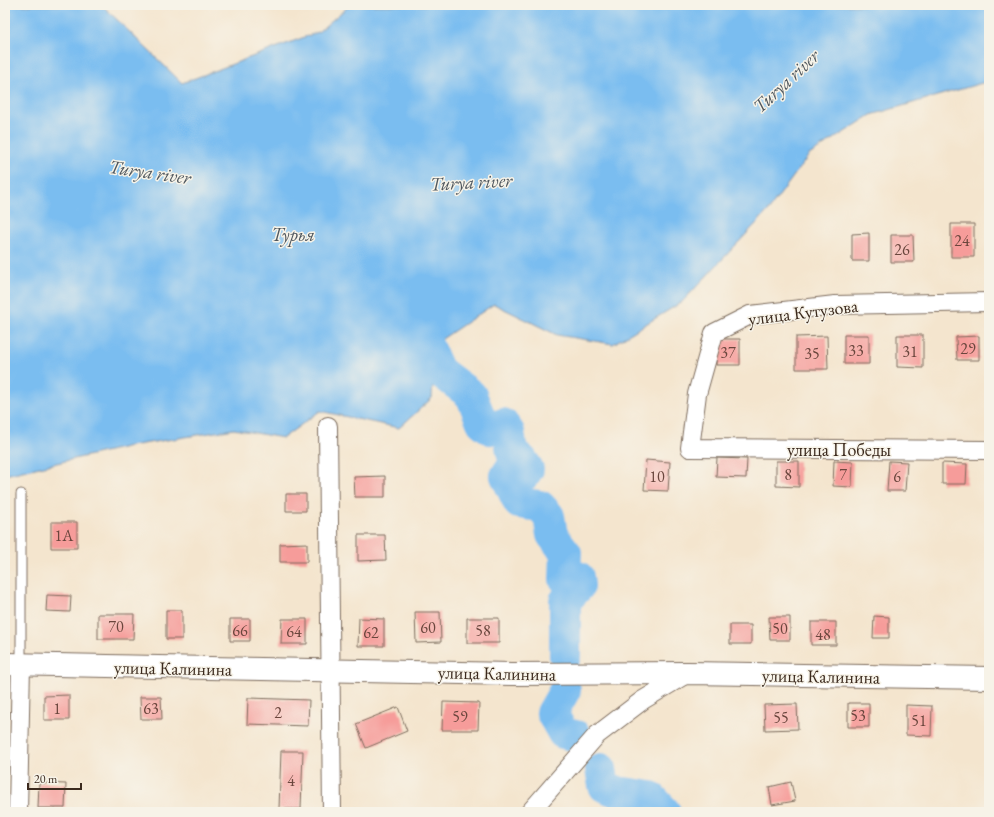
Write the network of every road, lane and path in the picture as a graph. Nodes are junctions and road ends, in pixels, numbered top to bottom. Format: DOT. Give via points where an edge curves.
graph roads {
  1 [pos="989,302"];
  2 [pos="328,426"];
  3 [pos="690,448"];
  4 [pos="989,450"];
  5 [pos="21,494"];
  6 [pos="13,664"];
  7 [pos="329,670"];
  8 [pos="688,673"];
  9 [pos="989,678"];
  10 [pos="18,812"];
  11 [pos="332,812"];
  12 [pos="530,812"];
  1 -- 3 [label="street, улица Кутузова" via="835,305 750,315 714,333 697,394"];
  2 -- 7 [label="street"];
  3 -- 4 [label="street, улица Победы"];
  5 -- 6 [label="lane"];
  6 -- 7 [label="street, улица Калинина"];
  6 -- 10 [label="street"];
  7 -- 8 [label="street, улица Калинина" via="511,674"];
  7 -- 11 [label="street"];
  8 -- 9 [label="street, улица Калинина"];
  8 -- 12 [label="street" via="643,700 597,735"];
}
